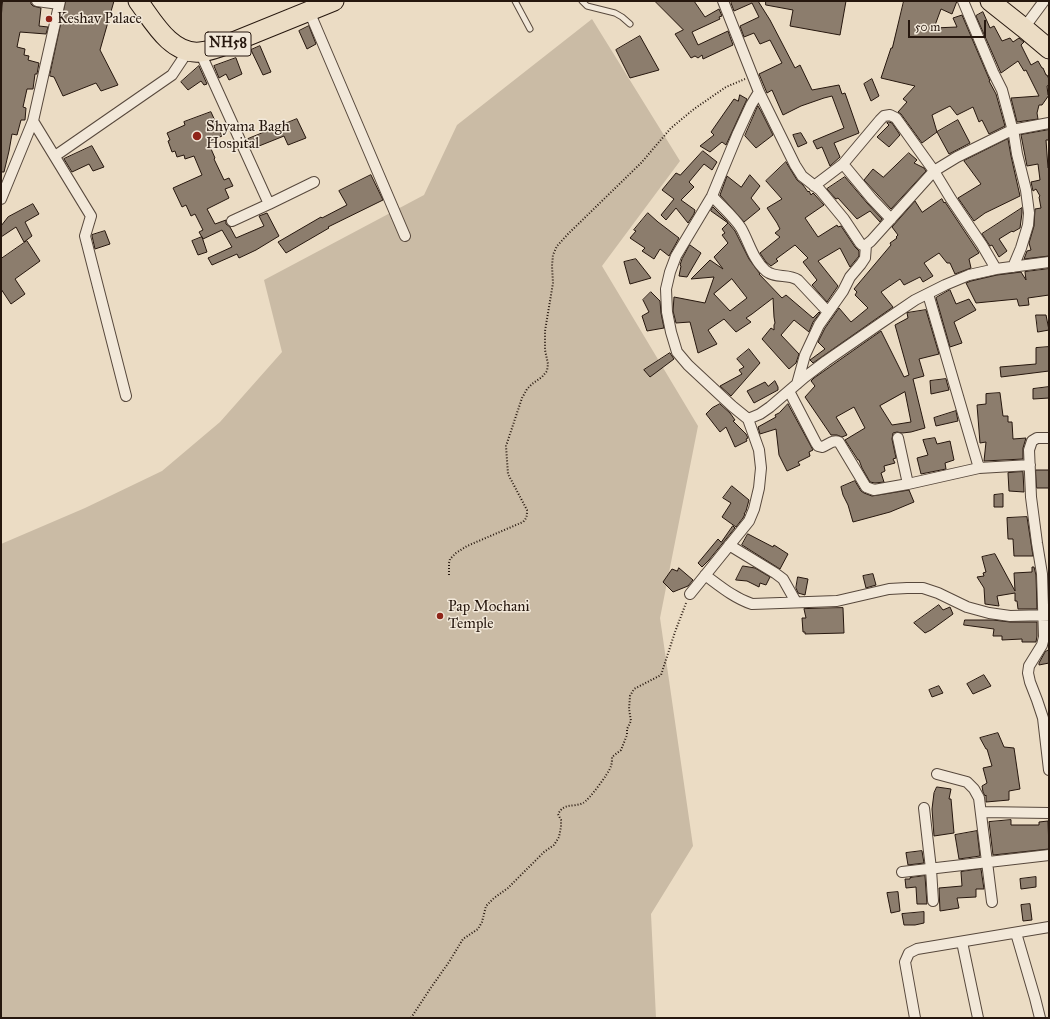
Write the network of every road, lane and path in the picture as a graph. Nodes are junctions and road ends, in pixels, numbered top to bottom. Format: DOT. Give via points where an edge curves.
graph roads {
  1 [pos="37,1"];
  2 [pos="138,1"];
  3 [pos="334,1"];
  4 [pos="515,1"];
  5 [pos="582,1"];
  6 [pos="723,1"];
  7 [pos="963,1"];
  8 [pos="990,1"];
  9 [pos="1044,1"];
  10 [pos="59,3"];
  11 [pos="309,11"];
  12 [pos="630,24"];
  13 [pos="1024,28"];
  14 [pos="530,29"];
  15 [pos="1049,49"];
  16 [pos="194,52"];
  17 [pos="753,76"];
  18 [pos="759,92"];
  19 [pos="33,121"];
  20 [pos="1049,123"];
  21 [pos="1012,130"];
  22 [pos="55,156"];
  23 [pos="843,164"];
  24 [pos="934,171"];
  25 [pos="314,182"];
  26 [pos="814,186"];
  27 [pos="712,196"];
  28 [pos="1,199"];
  29 [pos="269,204"];
  30 [pos="891,219"];
  31 [pos="232,221"];
  32 [pos="405,236"];
  33 [pos="866,245"];
  34 [pos="1049,262"];
  35 [pos="1013,267"];
  36 [pos="996,269"];
  37 [pos="928,294"];
  38 [pos="828,312"];
  39 [pos="797,384"];
  40 [pos="789,391"];
  41 [pos="126,396"];
  42 [pos="748,419"];
  43 [pos="898,438"];
  44 [pos="1049,438"];
  45 [pos="1030,465"];
  46 [pos="979,468"];
  47 [pos="908,484"];
  48 [pos="729,545"];
  49 [pos="448,575"];
  50 [pos="705,575"];
  51 [pos="690,594"];
  52 [pos="796,602"];
  53 [pos="1046,615"];
  54 [pos="1049,770"];
  55 [pos="937,774"];
  56 [pos="924,808"];
  57 [pos="981,812"];
  58 [pos="1049,813"];
  59 [pos="1049,855"];
  60 [pos="987,863"];
  61 [pos="931,869"];
  62 [pos="902,872"];
  63 [pos="933,901"];
  64 [pos="992,902"];
  65 [pos="1049,927"];
  66 [pos="1016,933"];
  67 [pos="962,942"];
  68 [pos="411,1018"];
  69 [pos="916,1018"];
  70 [pos="978,1018"];
  71 [pos="1040,1018"];
  1 -- 10 [label="street"];
  2 -- 16 [label="highway, NH58" via="163,34 176,46"];
  3 -- 11 [label="highway, NH58"];
  4 -- 14 [label="lane"];
  5 -- 12 [label="lane" via="587,6 616,13"];
  6 -- 17 [label="street"];
  7 -- 21 [label="street" via="1002,90"];
  8 -- 13 [label="highway"];
  9 -- 13 [label="street"];
  10 -- 19 [label="street"];
  11 -- 16 [label="highway, NH58" via="220,47"];
  11 -- 32 [label="street"];
  13 -- 15 [label="highway"];
  16 -- 22 [label="street" via="172,75"];
  16 -- 29 [label="street"];
  17 -- 18 [label="street"];
  17 -- 49 [label="path" via="726,87 671,128 641,163 557,246 553,255 553,283 545,331 547,371 527,389 522,398 506,446 508,474 527,510 527,515 523,522 456,553 450,559"];
  18 -- 26 [label="street" via="795,165 802,176"];
  18 -- 27 [label="street" via="738,133"];
  19 -- 22 [label="street"];
  19 -- 28 [label="street"];
  20 -- 21 [label="street"];
  21 -- 24 [label="street"];
  21 -- 35 [label="street" via="1029,213 1028,225"];
  22 -- 41 [label="street" via="91,216 85,236"];
  23 -- 24 [label="street" via="880,120 890,115 896,118"];
  23 -- 26 [label="street"];
  23 -- 30 [label="street"];
  24 -- 30 [label="street"];
  24 -- 36 [label="street"];
  25 -- 29 [label="street"];
  26 -- 33 [label="street" via="844,219 860,243"];
  27 -- 38 [label="street" via="740,227 758,262 774,275 798,280"];
  27 -- 42 [label="street" via="676,256 670,272 666,289 670,332 677,352 688,365"];
  29 -- 31 [label="street"];
  30 -- 33 [label="street"];
  33 -- 38 [label="street" via="865,258"];
  34 -- 35 [label="street"];
  35 -- 36 [label="street"];
  36 -- 37 [label="street" via="969,275"];
  37 -- 39 [label="street" via="880,323"];
  37 -- 46 [label="street"];
  38 -- 39 [label="street" via="806,355"];
  39 -- 40 [label="street"];
  40 -- 42 [label="street" via="760,414"];
  40 -- 47 [label="street" via="818,446 822,447 836,440 839,442 866,487 874,490"];
  42 -- 48 [label="street" via="759,450 759,488 748,521"];
  43 -- 47 [label="street"];
  44 -- 45 [label="street" via="1037,438 1032,441 1029,450"];
  45 -- 46 [label="street"];
  45 -- 53 [label="street" via="1032,504"];
  46 -- 47 [label="street"];
  48 -- 50 [label="street"];
  48 -- 52 [label="street" via="775,573 782,579"];
  50 -- 51 [label="street"];
  50 -- 52 [label="street" via="732,595 752,604"];
  51 -- 68 [label="path" via="661,675 634,689 630,696 631,721 620,750 612,757 612,766 601,783 584,802 561,809 558,814 561,827 554,845 486,906 478,929 462,939"];
  52 -- 53 [label="street" via="837,601 889,589 923,588 967,607 989,613 1010,616"];
  53 -- 54 [label="street" via="1042,644 1029,666 1028,673 1043,718"];
  55 -- 57 [label="street" via="967,782 979,798"];
  56 -- 61 [label="street"];
  57 -- 58 [label="street"];
  57 -- 60 [label="street"];
  59 -- 60 [label="street"];
  60 -- 61 [label="street"];
  60 -- 64 [label="street"];
  61 -- 62 [label="street"];
  61 -- 63 [label="street"];
  65 -- 66 [label="street"];
  66 -- 67 [label="street"];
  66 -- 71 [label="street"];
  67 -- 69 [label="street" via="917,949 909,953 905,962"];
  67 -- 70 [label="street"];
}
